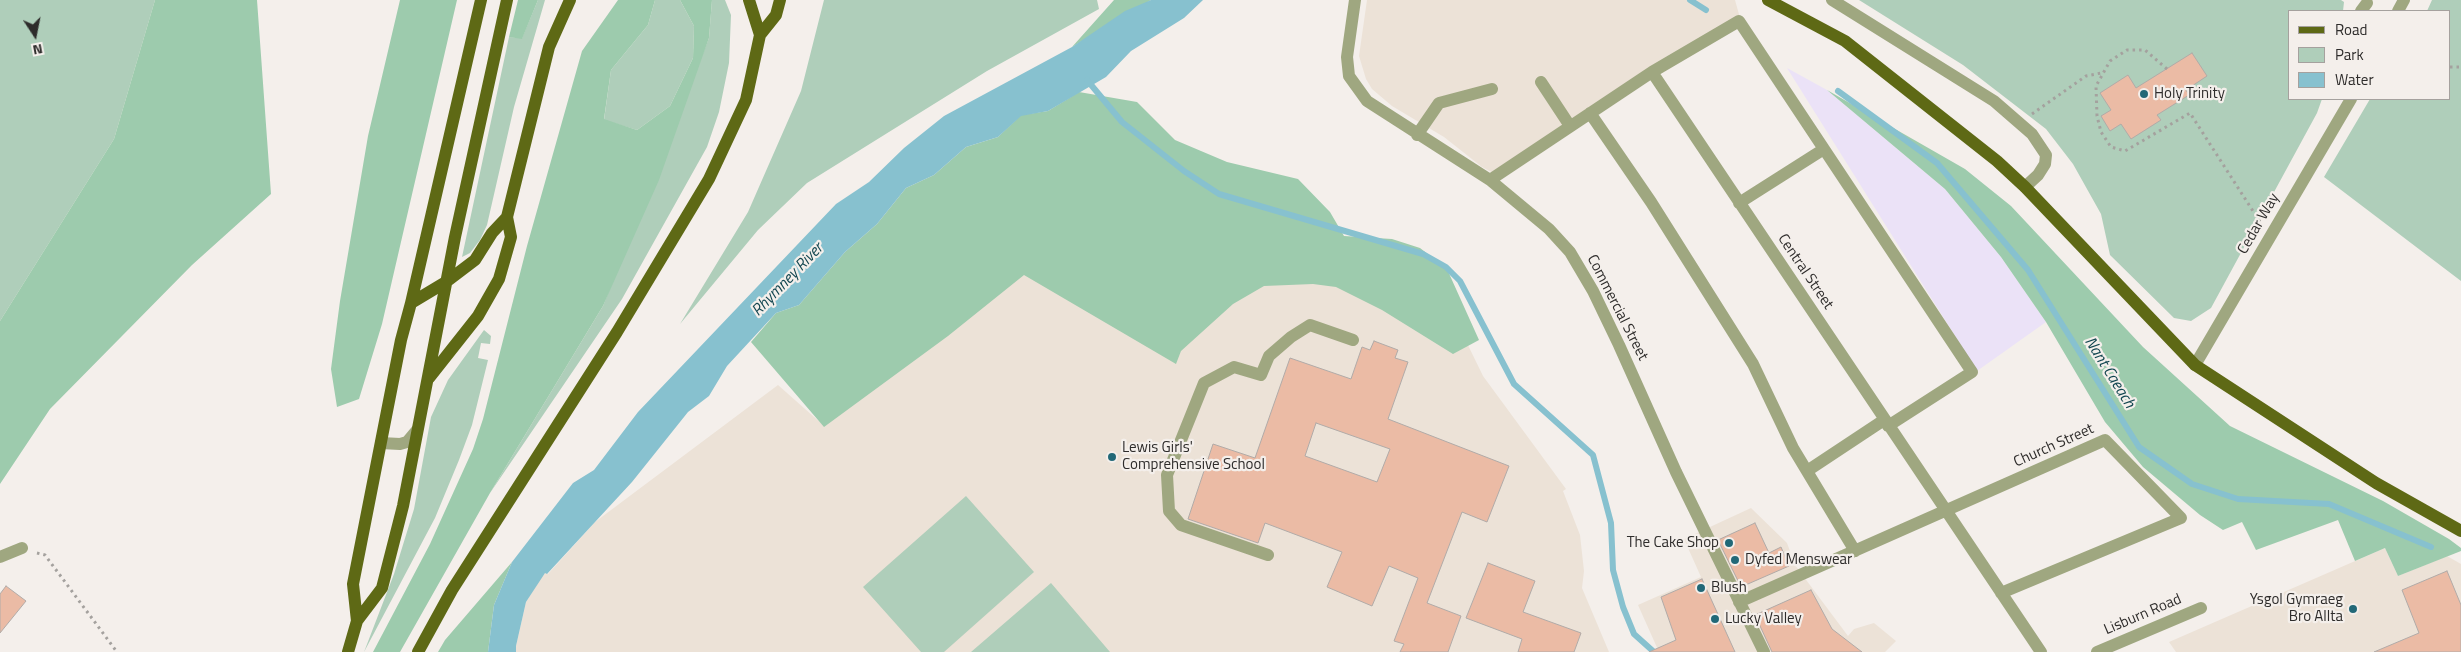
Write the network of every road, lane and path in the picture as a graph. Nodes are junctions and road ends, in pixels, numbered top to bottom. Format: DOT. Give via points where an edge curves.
graph roads {
  1 [pos="481,0"];
  2 [pos="507,0"];
  3 [pos="570,0"];
  4 [pos="749,0"];
  5 [pos="780,0"];
  6 [pos="1356,0"];
  7 [pos="1768,0"];
  8 [pos="1832,0"];
  9 [pos="760,35"];
  10 [pos="2166,69"];
  11 [pos="1652,72"];
  12 [pos="2102,72"];
  13 [pos="1541,82"];
  14 [pos="1492,89"];
  15 [pos="2350,100"];
  16 [pos="1590,113"];
  17 [pos="2019,123"];
  18 [pos="1570,126"];
  19 [pos="1417,135"];
  20 [pos="1824,149"];
  21 [pos="1490,180"];
  22 [pos="2025,187"];
  23 [pos="1739,203"];
  24 [pos="507,216"];
  25 [pos="2270,237"];
  26 [pos="446,282"];
  27 [pos="411,303"];
  28 [pos="1353,340"];
  29 [pos="2195,365"];
  30 [pos="426,381"];
  31 [pos="1886,423"];
  32 [pos="417,430"];
  33 [pos="381,443"];
  34 [pos="1807,471"];
  35 [pos="1948,511"];
  36 [pos="2461,531"];
  37 [pos="22,548"];
  38 [pos="1855,551"];
  39 [pos="1268,555"];
  40 [pos="0,557"];
  41 [pos="2001,593"];
  42 [pos="1739,602"];
  43 [pos="2201,608"];
  44 [pos="357,621"];
  45 [pos="117,652"];
  46 [pos="348,652"];
  47 [pos="418,652"];
  48 [pos="1764,652"];
  49 [pos="2041,652"];
  50 [pos="2097,652"];
  1 -- 27 [label="main road"];
  2 -- 26 [label="main road"];
  3 -- 24 [label="main road" via="549,47"];
  4 -- 9 [label="main road"];
  5 -- 9 [label="main road" via="776,15"];
  6 -- 19 [label="street, Commercial Street" via="1347,57 1349,76 1366,102"];
  7 -- 22 [label="main road" via="1845,41 1997,161"];
  8 -- 17 [label="street" via="1994,101"];
  9 -- 47 [label="main road" via="746,100 709,179 452,590"];
  10 -- 12 [label="path" via="2145,50 2127,50 2110,60"];
  11 -- 16 [label="street"];
  11 -- 20 [label="street" via="1739,21"];
  11 -- 23 [label="street, Central Street"];
  12 -- 17 [label="path" via="2086,76"];
  12 -- 25 [label="path" via="2096,86 2097,116 2101,132 2111,146 2125,151 2190,113"];
  13 -- 18 [label="street"];
  14 -- 19 [label="street" via="1439,103"];
  15 -- 25 [label="street, Cedar Way"];
  16 -- 18 [label="street"];
  16 -- 34 [label="street" via="1651,202 1753,364"];
  17 -- 22 [label="street" via="2032,134 2046,155 2038,175"];
  18 -- 21 [label="street"];
  19 -- 21 [label="street, Commercial Street"];
  20 -- 23 [label="street"];
  20 -- 31 [label="street" via="1972,372"];
  21 -- 42 [label="street, Commercial Street" via="1570,252 1593,291"];
  22 -- 29 [label="main road"];
  23 -- 31 [label="street, Central Street"];
  24 -- 26 [label="main road" via="492,232 475,260"];
  24 -- 30 [label="main road" via="511,238 492,292 473,322"];
  25 -- 29 [label="street, Cedar Way"];
  26 -- 27 [label="main road"];
  26 -- 30 [label="main road"];
  27 -- 33 [label="main road"];
  28 -- 39 [label="street" via="1310,325 1269,356 1261,375 1234,367 1204,383 1167,475 1169,511 1181,525"];
  29 -- 36 [label="main road" via="2376,484"];
  30 -- 32 [label="main road"];
  31 -- 34 [label="street"];
  31 -- 35 [label="street, Central Street"];
  32 -- 33 [label="street" via="406,442"];
  32 -- 44 [label="main road" via="403,506 382,588"];
  33 -- 44 [label="main road" via="353,584"];
  34 -- 38 [label="street"];
  35 -- 38 [label="street, Church Street"];
  35 -- 41 [label="street, Central Street"];
  35 -- 41 [label="street, Church Street" via="2105,440 2180,518"];
  37 -- 40 [label="street"];
  37 -- 45 [label="path" via="45,556"];
  38 -- 42 [label="street, Church Street"];
  41 -- 49 [label="street, Central Street"];
  42 -- 48 [label="street, Commercial Street"];
  43 -- 50 [label="street, Lisburn Road"];
  44 -- 46 [label="main road"];
}
